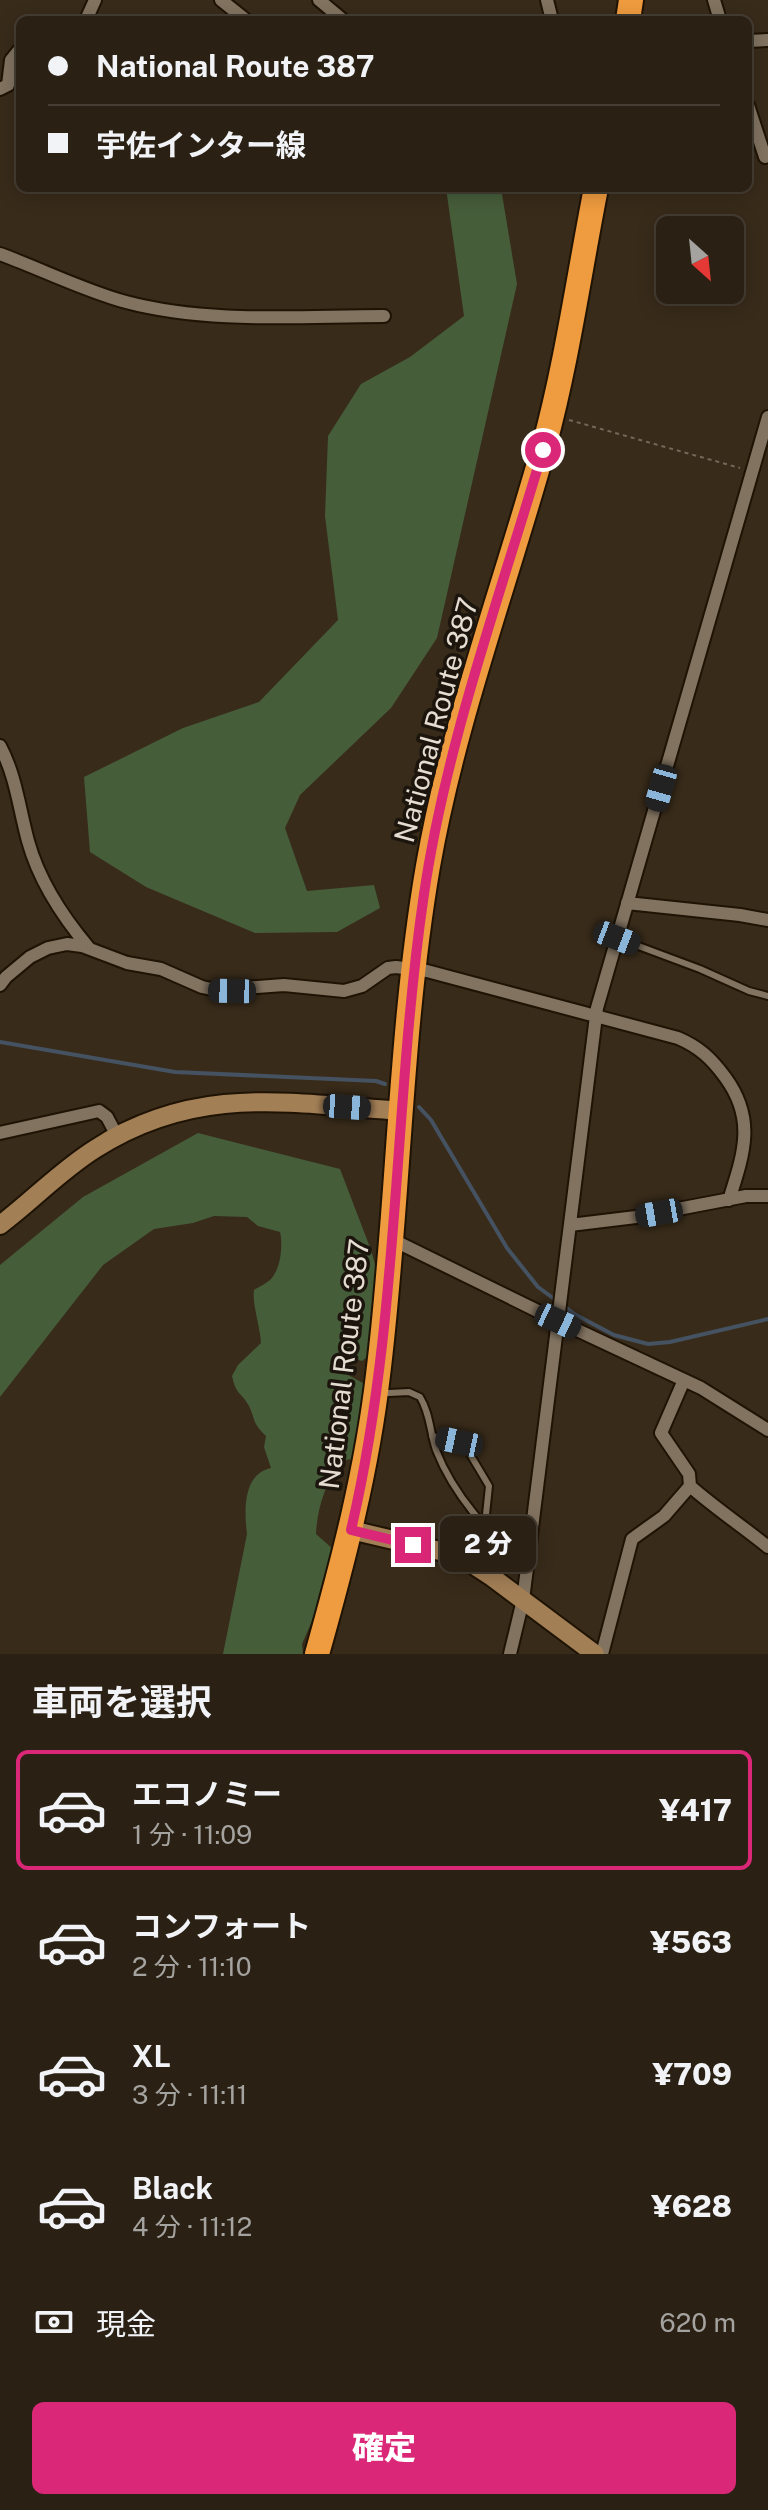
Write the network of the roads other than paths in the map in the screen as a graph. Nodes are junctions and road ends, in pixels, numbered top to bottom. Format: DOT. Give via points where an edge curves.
graph roads {
  1 [pos="221,0"];
  2 [pos="319,0"];
  3 [pos="241,16"];
  4 [pos="338,16"];
  5 [pos="16,54"];
  6 [pos="0,89"];
  7 [pos="752,117"];
  8 [pos="768,156"];
  9 [pos="595,192"];
  10 [pos="0,254"];
  11 [pos="384,316"];
  12 [pos="768,417"];
  13 [pos="753,472"];
  14 [pos="768,473"];
  15 [pos="0,746"];
  16 [pos="627,903"];
  17 [pos="768,920"];
  18 [pos="617,938"];
  19 [pos="89,948"];
  20 [pos="414,968"];
  21 [pos="0,985"];
  22 [pos="768,996"];
  23 [pos="595,1017"];
  24 [pos="402,1111"];
  25 [pos="0,1133"];
  26 [pos="117,1136"];
  27 [pos="768,1196"];
  28 [pos="729,1200"];
  29 [pos="0,1225"];
  30 [pos="570,1225"];
  31 [pos="391,1239"];
  32 [pos="558,1321"];
  33 [pos="684,1380"];
  34 [pos="389,1393"];
  35 [pos="768,1430"];
  36 [pos="432,1436"];
  37 [pos="690,1486"];
  38 [pos="485,1524"];
  39 [pos="351,1530"];
  40 [pos="768,1547"];
  41 [pos="527,1565"];
  42 [pos="523,1600"];
  43 [pos="317,1654"];
  44 [pos="510,1654"];
  45 [pos="595,1654"];
  46 [pos="602,1654"];
  1 -- 3 [label="street"];
  2 -- 4 [label="street"];
  5 -- 6 [label="street" via="8,85"];
  7 -- 8 [label="street"];
  9 -- 20 [label="highway, National Route 387" via="552,416 442,798"];
  10 -- 11 [label="street" via="125,302 166,310 230,316"];
  12 -- 13 [label="street"];
  13 -- 14 [label="street"];
  13 -- 16 [label="street"];
  15 -- 19 [label="street" via="13,774 39,872"];
  16 -- 17 [label="street"];
  16 -- 18 [label="street"];
  18 -- 22 [label="lane"];
  18 -- 23 [label="street"];
  19 -- 20 [label="street" via="216,990 284,985 344,991 388,968"];
  19 -- 21 [label="street" via="48,948 20,964"];
  20 -- 23 [label="street"];
  20 -- 24 [label="highway, National Route 387"];
  23 -- 28 [label="street" via="690,1043 712,1060 734,1089 744,1111 744,1150"];
  23 -- 30 [label="street"];
  24 -- 26 [label="street" via="225,1103 175,1112"];
  24 -- 31 [label="highway, National Route 387"];
  25 -- 26 [label="street" via="99,1111"];
  26 -- 29 [label="street"];
  27 -- 28 [label="street"];
  28 -- 30 [label="street"];
  30 -- 32 [label="street"];
  31 -- 32 [label="street"];
  31 -- 39 [label="highway, National Route 387" via="376,1392"];
  32 -- 33 [label="street"];
  32 -- 41 [label="street"];
  33 -- 35 [label="street"];
  33 -- 37 [label="street" via="661,1433 689,1474"];
  34 -- 36 [label="lane" via="420,1397"];
  36 -- 38 [label="lane" via="451,1478"];
  36 -- 38 [label="lane" via="464,1444 488,1483"];
  37 -- 40 [label="street"];
  37 -- 46 [label="street" via="664,1516 632,1539"];
  38 -- 41 [label="lane"];
  39 -- 42 [label="street" via="456,1556"];
  39 -- 43 [label="highway, National Route 387"];
  41 -- 42 [label="street"];
  42 -- 44 [label="street"];
  42 -- 45 [label="street"];
}
